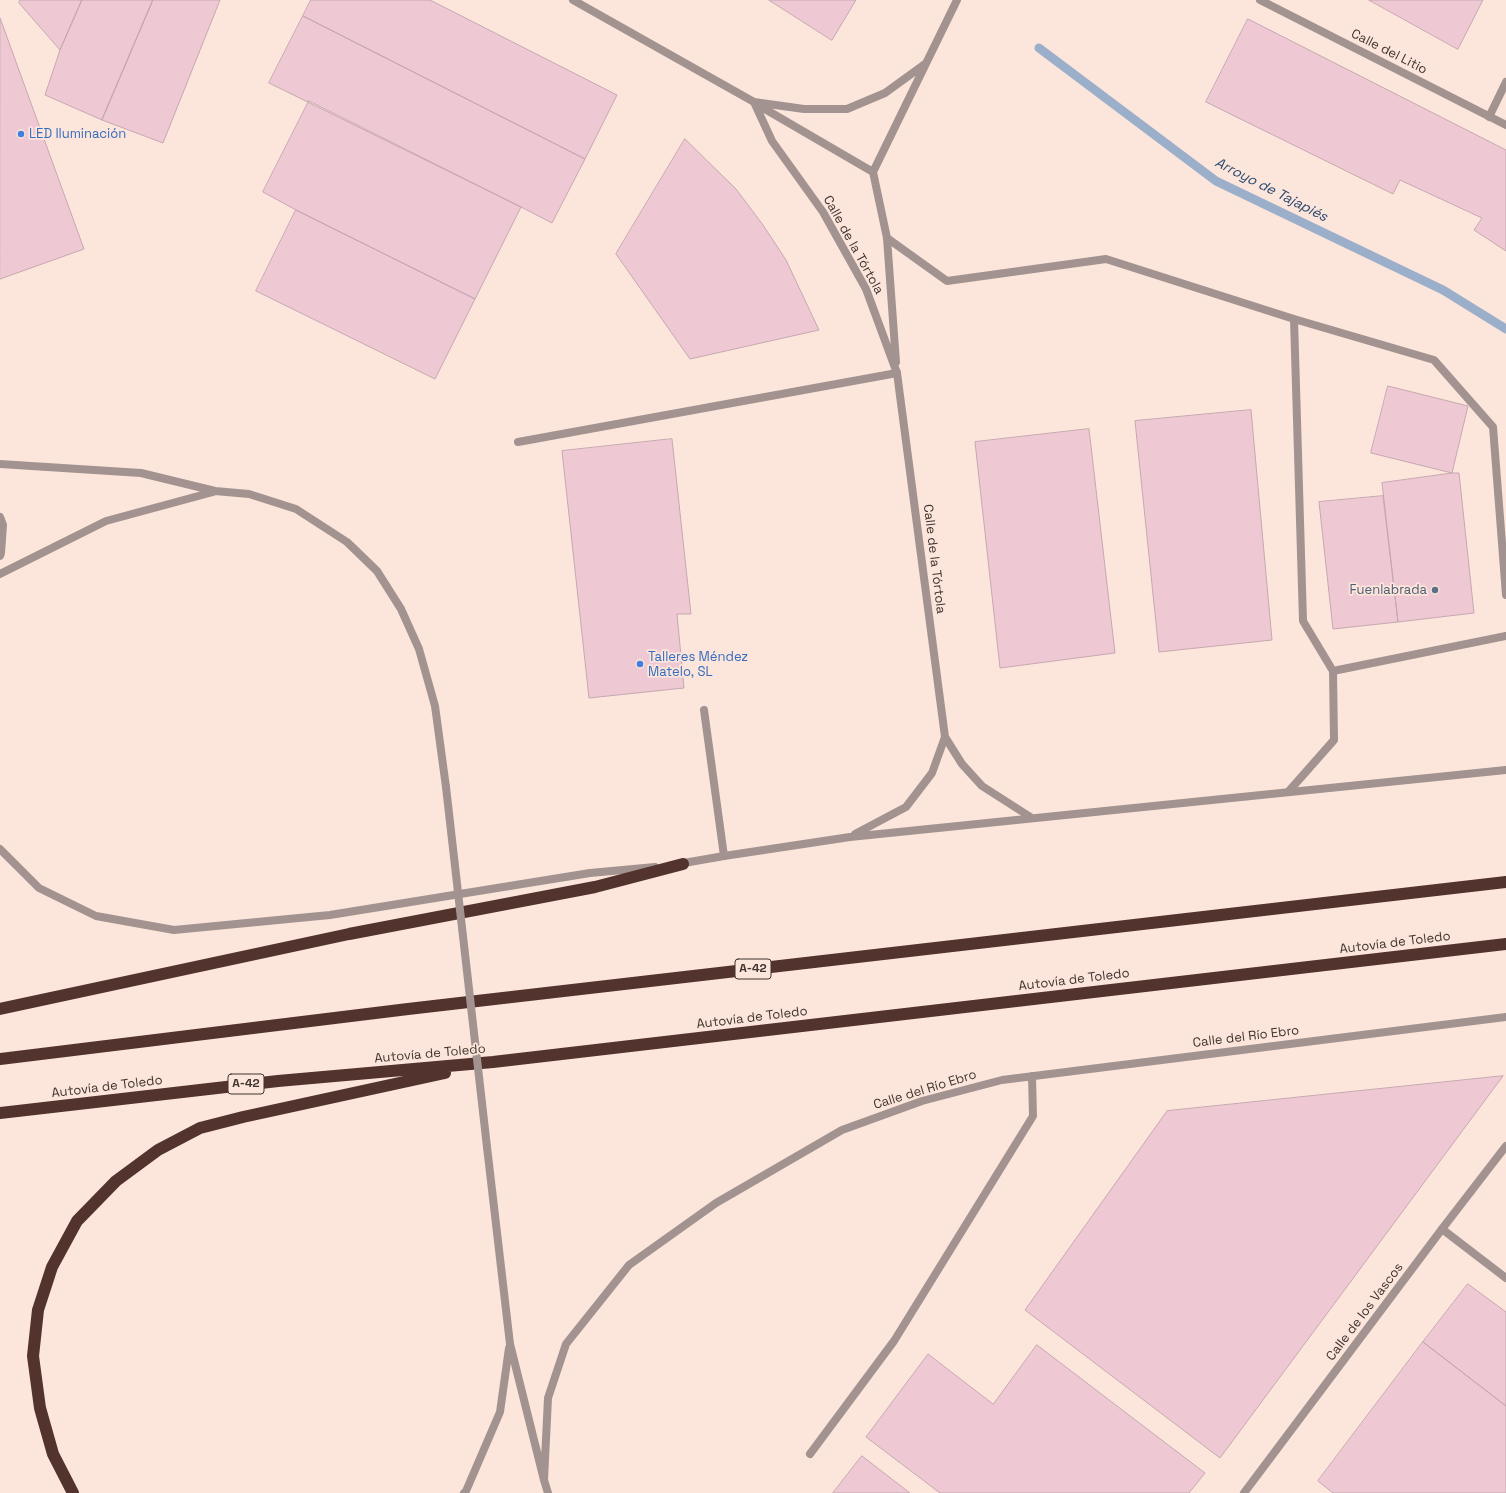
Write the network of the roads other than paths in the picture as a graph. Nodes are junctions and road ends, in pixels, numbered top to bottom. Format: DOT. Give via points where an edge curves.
graph roads {
  1 [pos="573,0"];
  2 [pos="957,0"];
  3 [pos="1260,0"];
  4 [pos="926,63"];
  5 [pos="1506,82"];
  6 [pos="754,102"];
  7 [pos="1489,117"];
  8 [pos="1506,125"];
  9 [pos="873,172"];
  10 [pos="887,238"];
  11 [pos="1294,319"];
  12 [pos="897,373"];
  13 [pos="518,442"];
  14 [pos="0,464"];
  15 [pos="215,491"];
  16 [pos="0,517"];
  17 [pos="0,556"];
  18 [pos="0,574"];
  19 [pos="1506,595"];
  20 [pos="1506,636"];
  21 [pos="1333,671"];
  22 [pos="704,710"];
  23 [pos="945,737"];
  24 [pos="1506,770"];
  25 [pos="1289,791"];
  26 [pos="1032,818"];
  27 [pos="850,837"];
  28 [pos="0,849"];
  29 [pos="724,856"];
  30 [pos="683,864"];
  31 [pos="1506,882"];
  32 [pos="1506,944"];
  33 [pos="0,1009"];
  34 [pos="1506,1017"];
  35 [pos="0,1059"];
  36 [pos="493,1062"];
  37 [pos="1032,1076"];
  38 [pos="0,1113"];
  39 [pos="1506,1146"];
  40 [pos="1442,1229"];
  41 [pos="1506,1278"];
  42 [pos="510,1344"];
  43 [pos="810,1454"];
  44 [pos="544,1480"];
  45 [pos="73,1493"];
  46 [pos="464,1493"];
  47 [pos="548,1493"];
  48 [pos="1244,1493"];
  1 -- 6 [label="street"];
  2 -- 4 [label="street"];
  3 -- 7 [label="street, Calle del Litio"];
  4 -- 6 [label="street" via="884,93 847,109 804,108"];
  4 -- 9 [label="street"];
  5 -- 7 [label="street"];
  6 -- 9 [label="street"];
  6 -- 12 [label="street, Calle de la Tórtola" via="772,141 823,212 866,289"];
  7 -- 8 [label="street, Calle del Litio"];
  9 -- 10 [label="street"];
  10 -- 11 [label="street" via="947,281 1106,259"];
  10 -- 12 [label="street"];
  11 -- 19 [label="street" via="1434,360 1493,427"];
  11 -- 21 [label="street" via="1303,621"];
  12 -- 13 [label="street"];
  12 -- 23 [label="street, Calle de la Tórtola"];
  14 -- 15 [label="street" via="141,472"];
  15 -- 18 [label="street" via="106,521"];
  15 -- 42 [label="street, bridge" via="249,494 296,509 347,542 377,571 401,609 419,649 435,706 446,787"];
  16 -- 17 [label="street"];
  20 -- 21 [label="street"];
  21 -- 25 [label="street" via="1334,740"];
  22 -- 29 [label="street"];
  23 -- 26 [label="street, Calle de la Tórtola" via="962,764 982,786"];
  23 -- 27 [label="street, Calle de la Tórtola" via="932,773 906,807"];
  24 -- 25 [label="street"];
  25 -- 26 [label="street"];
  26 -- 27 [label="street"];
  27 -- 29 [label="street"];
  28 -- 30 [label="street" via="39,888 96,916 174,930 330,914 590,873"];
  29 -- 30 [label="street"];
  30 -- 33 [label="highway" via="595,888 349,934"];
  31 -- 35 [label="highway, A-42" via="432,1006"];
  32 -- 36 [label="highway, Autovía de Toledo / A-42"];
  34 -- 37 [label="street, Calle del Río Ebro"];
  36 -- 38 [label="highway, Autovía de Toledo / A-42" via="278,1081"];
  36 -- 45 [label="highway" via="200,1128 158,1150 116,1181 76,1221 52,1267 38,1310 33,1356 40,1408 53,1454"];
  37 -- 43 [label="street" via="1033,1116 894,1341"];
  37 -- 44 [label="street, Calle del Río Ebro" via="1002,1080 922,1101 842,1130 716,1203 629,1265 566,1344 548,1398"];
  39 -- 40 [label="street, Calle de los Vascos"];
  40 -- 41 [label="street"];
  40 -- 48 [label="street, Calle de los Vascos"];
  42 -- 44 [label="street"];
  42 -- 46 [label="street" via="500,1412"];
  44 -- 47 [label="street"];
}
